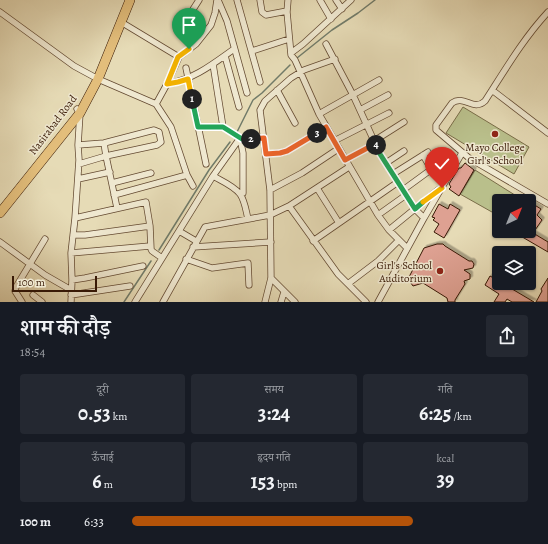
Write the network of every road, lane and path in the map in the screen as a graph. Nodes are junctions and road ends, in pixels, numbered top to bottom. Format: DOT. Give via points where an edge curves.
graph roads {
  1 [pos="124,0"];
  2 [pos="130,0"];
  3 [pos="199,0"];
  4 [pos="218,0"];
  5 [pos="237,0"];
  6 [pos="260,0"];
  7 [pos="288,0"];
  8 [pos="320,0"];
  9 [pos="336,0"];
  10 [pos="351,0"];
  11 [pos="342,9"];
  12 [pos="287,11"];
  13 [pos="0,12"];
  14 [pos="548,12"];
  15 [pos="331,19"];
  16 [pos="121,22"];
  17 [pos="183,25"];
  18 [pos="289,39"];
  19 [pos="326,44"];
  20 [pos="234,49"];
  21 [pos="252,51"];
  22 [pos="225,56"];
  23 [pos="292,56"];
  24 [pos="178,57"];
  25 [pos="335,59"];
  26 [pos="212,64"];
  27 [pos="186,68"];
  28 [pos="300,72"];
  29 [pos="96,78"];
  30 [pos="188,79"];
  31 [pos="379,80"];
  32 [pos="260,82"];
  33 [pos="167,84"];
  34 [pos="277,90"];
  35 [pos="492,90"];
  36 [pos="247,93"];
  37 [pos="388,94"];
  38 [pos="353,95"];
  39 [pos="156,104"];
  40 [pos="239,107"];
  41 [pos="360,110"];
  42 [pos="78,111"];
  43 [pos="389,113"];
  44 [pos="319,114"];
  45 [pos="295,122"];
  46 [pos="404,122"];
  47 [pos="367,125"];
  48 [pos="198,127"];
  49 [pos="223,127"];
  50 [pos="326,127"];
  51 [pos="548,133"];
  52 [pos="238,137"];
  53 [pos="264,138"];
  54 [pos="334,141"];
  55 [pos="375,142"];
  56 [pos="104,143"];
  57 [pos="78,146"];
  58 [pos="338,149"];
  59 [pos="404,151"];
  60 [pos="462,153"];
  61 [pos="266,154"];
  62 [pos="106,156"];
  63 [pos="345,160"];
  64 [pos="386,163"];
  65 [pos="79,164"];
  66 [pos="206,164"];
  67 [pos="349,167"];
  68 [pos="110,172"];
  69 [pos="151,173"];
  70 [pos="393,174"];
  71 [pos="187,175"];
  72 [pos="213,176"];
  73 [pos="78,179"];
  74 [pos="398,182"];
  75 [pos="112,183"];
  76 [pos="193,186"];
  77 [pos="317,188"];
  78 [pos="442,188"];
  79 [pos="270,190"];
  80 [pos="403,190"];
  81 [pos="243,192"];
  82 [pos="114,195"];
  83 [pos="406,195"];
  84 [pos="369,202"];
  85 [pos="2,204"];
  86 [pos="548,204"];
  87 [pos="289,206"];
  88 [pos="118,208"];
  89 [pos="415,209"];
  90 [pos="0,213"];
  91 [pos="270,215"];
  92 [pos="378,215"];
  93 [pos="75,218"];
  94 [pos="424,218"];
  95 [pos="248,219"];
  96 [pos="339,223"];
  97 [pos="150,226"];
  98 [pos="389,230"];
  99 [pos="180,231"];
  100 [pos="73,235"];
  101 [pos="45,239"];
  102 [pos="399,240"];
  103 [pos="196,241"];
  104 [pos="314,241"];
  105 [pos="0,242"];
  106 [pos="271,242"];
  107 [pos="193,247"];
  108 [pos="407,248"];
  109 [pos="151,249"];
  110 [pos="71,253"];
  111 [pos="161,257"];
  112 [pos="186,259"];
  113 [pos="30,264"];
  114 [pos="143,266"];
  115 [pos="271,278"];
  116 [pos="72,280"];
  117 [pos="349,284"];
  118 [pos="249,285"];
  119 [pos="130,286"];
  120 [pos="284,292"];
  121 [pos="71,293"];
  122 [pos="33,295"];
  123 [pos="22,302"];
  124 [pos="42,302"];
  125 [pos="71,302"];
  126 [pos="135,302"];
  127 [pos="163,302"];
  128 [pos="266,302"];
  129 [pos="281,302"];
  130 [pos="295,302"];
  131 [pos="366,302"];
  132 [pos="378,302"];
  1 -- 29 [label="highway, Nasirabad Road"];
  2 -- 16 [label="highway, Nasirabad Road"];
  3 -- 17 [label="street"];
  4 -- 20 [label="street"];
  4 -- 24 [label="street" via="207,32"];
  5 -- 21 [label="street"];
  6 -- 12 [label="street" via="262,12 266,15"];
  7 -- 12 [label="street"];
  8 -- 15 [label="street"];
  9 -- 11 [label="street"];
  10 -- 11 [label="street"];
  11 -- 15 [label="street"];
  12 -- 18 [label="street"];
  13 -- 29 [label="street" via="74,66"];
  14 -- 35 [label="street" via="507,65"];
  15 -- 23 [label="street"];
  16 -- 24 [label="street"];
  16 -- 29 [label="highway, Nasirabad Road"];
  18 -- 21 [label="street"];
  18 -- 23 [label="street"];
  19 -- 25 [label="street"];
  20 -- 22 [label="street"];
  20 -- 36 [label="street"];
  21 -- 32 [label="street"];
  22 -- 26 [label="street"];
  22 -- 40 [label="street"];
  23 -- 28 [label="street"];
  24 -- 33 [label="street"];
  25 -- 28 [label="street"];
  25 -- 38 [label="street"];
  26 -- 30 [label="street"];
  26 -- 49 [label="street"];
  27 -- 30 [label="street"];
  28 -- 34 [label="street"];
  28 -- 44 [label="street"];
  29 -- 39 [label="street"];
  29 -- 42 [label="highway, Nasirabad Road"];
  30 -- 33 [label="street"];
  30 -- 48 [label="street"];
  31 -- 38 [label="street"];
  33 -- 39 [label="street"];
  34 -- 45 [label="street"];
  34 -- 53 [label="street" via="265,101 260,110"];
  35 -- 51 [label="street"];
  35 -- 60 [label="street" via="479,104 456,100 436,124 436,130"];
  37 -- 41 [label="street"];
  38 -- 41 [label="street"];
  38 -- 44 [label="street"];
  39 -- 71 [label="street" via="171,127"];
  41 -- 47 [label="street"];
  42 -- 57 [label="street"];
  42 -- 85 [label="highway, Nasirabad Road"];
  43 -- 47 [label="street"];
  44 -- 50 [label="street"];
  46 -- 55 [label="street"];
  47 -- 54 [label="street"];
  47 -- 55 [label="street"];
  48 -- 49 [label="street"];
  48 -- 66 [label="street"];
  49 -- 52 [label="street"];
  50 -- 54 [label="street"];
  50 -- 61 [label="street" via="287,151"];
  52 -- 53 [label="street"];
  52 -- 72 [label="street"];
  52 -- 81 [label="street" via="243,153"];
  53 -- 61 [label="street"];
  54 -- 58 [label="street"];
  55 -- 63 [label="street"];
  55 -- 64 [label="street"];
  56 -- 57 [label="street"];
  56 -- 62 [label="street"];
  56 -- 62 [label="street" via="154,130 159,132 162,140 157,145"];
  57 -- 65 [label="street"];
  58 -- 63 [label="street"];
  58 -- 79 [label="street"];
  59 -- 64 [label="street"];
  60 -- 78 [label="street"];
  60 -- 86 [label="street"];
  61 -- 79 [label="street"];
  62 -- 65 [label="street"];
  62 -- 68 [label="street"];
  63 -- 67 [label="street"];
  64 -- 70 [label="street"];
  65 -- 73 [label="street"];
  67 -- 77 [label="street"];
  67 -- 84 [label="street"];
  68 -- 73 [label="street"];
  68 -- 75 [label="street"];
  69 -- 75 [label="street"];
  70 -- 74 [label="street"];
  70 -- 80 [label="street" via="426,153 429,171"];
  71 -- 76 [label="street"];
  71 -- 82 [label="street"];
  72 -- 95 [label="street" via="240,194"];
  72 -- 99 [label="street"];
  73 -- 93 [label="street"];
  74 -- 80 [label="street"];
  74 -- 84 [label="street"];
  75 -- 82 [label="street"];
  77 -- 87 [label="street"];
  77 -- 96 [label="street"];
  78 -- 89 [label="street"];
  78 -- 94 [label="street"];
  79 -- 91 [label="street"];
  80 -- 83 [label="street"];
  82 -- 88 [label="street"];
  83 -- 89 [label="street"];
  83 -- 92 [label="street"];
  84 -- 92 [label="street"];
  84 -- 96 [label="street"];
  85 -- 90 [label="highway, Nasirabad Road"];
  87 -- 91 [label="street"];
  87 -- 104 [label="street"];
  88 -- 93 [label="street"];
  88 -- 97 [label="street" via="146,202"];
  89 -- 94 [label="street"];
  89 -- 98 [label="street"];
  91 -- 95 [label="street"];
  91 -- 106 [label="street"];
  92 -- 98 [label="street"];
  93 -- 100 [label="street"];
  94 -- 108 [label="street"];
  95 -- 103 [label="street" via="205,227"];
  96 -- 104 [label="street"];
  97 -- 100 [label="street"];
  97 -- 109 [label="street"];
  98 -- 102 [label="street"];
  99 -- 103 [label="street"];
  99 -- 111 [label="street"];
  100 -- 110 [label="street"];
  101 -- 113 [label="street"];
  102 -- 108 [label="street"];
  102 -- 117 [label="street"];
  103 -- 107 [label="street"];
  104 -- 117 [label="street" via="338,274"];
  105 -- 113 [label="street"];
  106 -- 107 [label="street"];
  106 -- 115 [label="street"];
  107 -- 112 [label="street"];
  108 -- 132 [label="street"];
  109 -- 110 [label="street"];
  109 -- 111 [label="street"];
  110 -- 116 [label="street"];
  111 -- 126 [label="street"];
  112 -- 118 [label="street" via="212,268 248,263"];
  112 -- 127 [label="street"];
  113 -- 121 [label="street"];
  113 -- 123 [label="street" via="15,290"];
  114 -- 116 [label="street"];
  115 -- 120 [label="street"];
  115 -- 128 [label="street"];
  116 -- 121 [label="street"];
  117 -- 131 [label="street"];
  119 -- 121 [label="street"];
  120 -- 129 [label="street"];
  120 -- 130 [label="street"];
  121 -- 125 [label="street"];
  122 -- 124 [label="street"];
}
